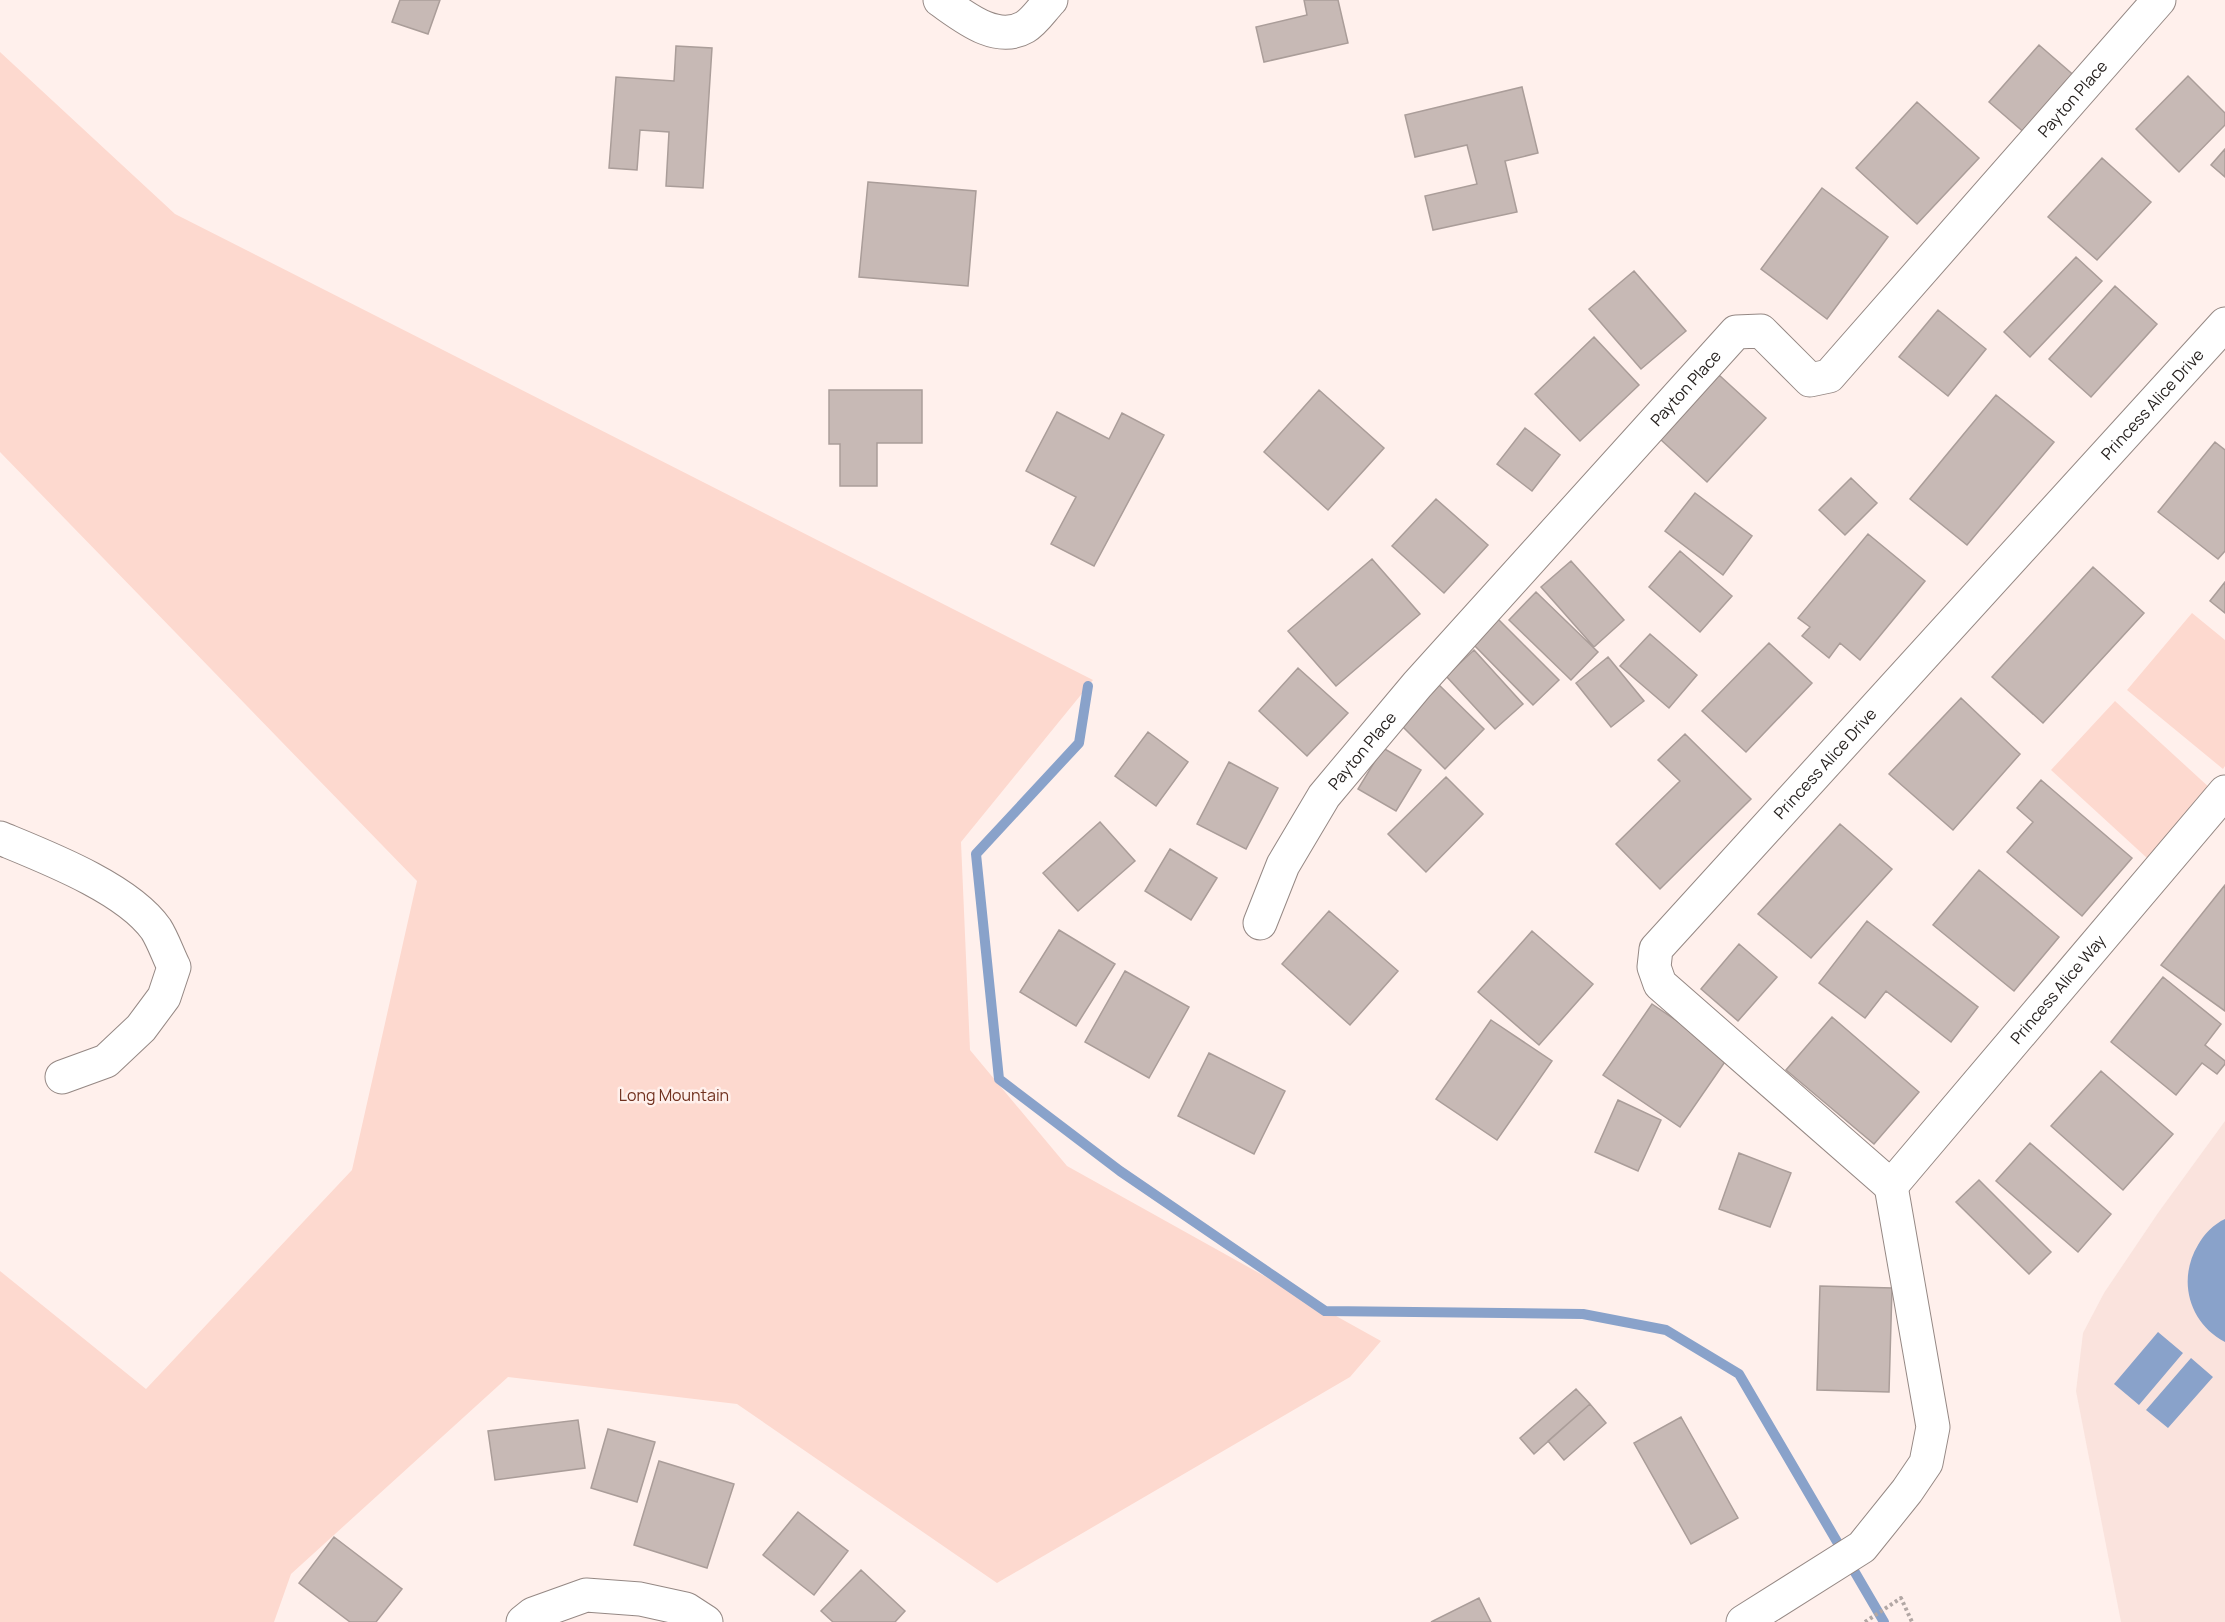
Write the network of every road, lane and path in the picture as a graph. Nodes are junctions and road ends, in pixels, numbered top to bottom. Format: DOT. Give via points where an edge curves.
graph roads {
  1 [pos="940,0"];
  2 [pos="1051,0"];
  3 [pos="2159,0"];
  4 [pos="2225,324"];
  5 [pos="2225,792"];
  6 [pos="0,838"];
  7 [pos="1260,923"];
  8 [pos="62,1077"];
  9 [pos="1891,1186"];
  10 [pos="523,1622"];
  11 [pos="706,1622"];
  12 [pos="1743,1622"];
  13 [pos="1865,1622"];
  14 [pos="1912,1622"];
  1 -- 2 [label="street" via="976,25 1003,33 1025,27"];
  3 -- 7 [label="street, Payton Place" via="1829,376 1810,380 1761,331 1736,333 1417,684 1324,796 1283,866"];
  4 -- 9 [label="street, Princess Alice Drive" via="1656,949 1654,967 1660,984"];
  5 -- 9 [label="street, Princess Alice Way"];
  6 -- 8 [label="street" via="58,862 124,897 156,929 174,968 164,997 141,1028 106,1061"];
  9 -- 12 [label="street" via="1933,1427 1926,1463 1862,1546"];
  10 -- 11 [label="street" via="533,1614 586,1595 640,1599 686,1609"];
  13 -- 14 [label="path" via="1901,1598"];
}
